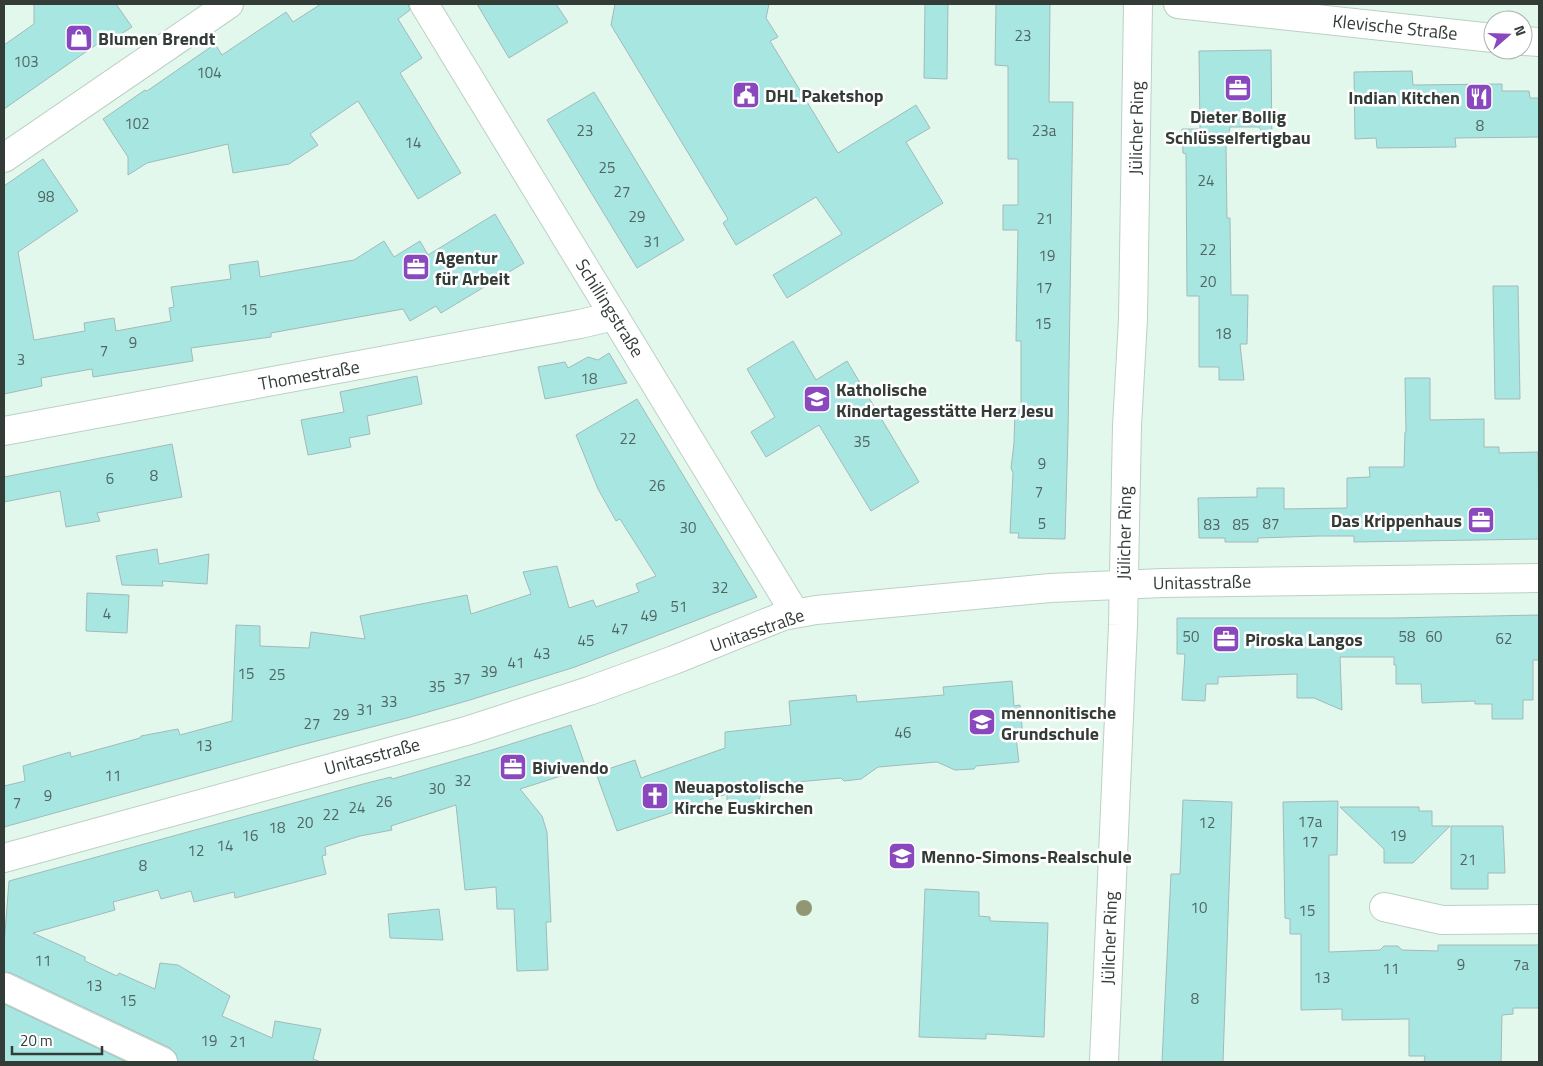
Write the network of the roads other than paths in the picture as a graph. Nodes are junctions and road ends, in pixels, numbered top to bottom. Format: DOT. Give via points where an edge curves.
graph roads {
  1 [pos="229,4"];
  2 [pos="424,4"];
  3 [pos="1138,4"];
  4 [pos="1178,4"];
  5 [pos="1483,37"];
  6 [pos="4,158"];
  7 [pos="614,316"];
  8 [pos="4,431"];
  9 [pos="1539,578"];
  10 [pos="1123,585"];
  11 [pos="795,613"];
  12 [pos="4,858"];
  13 [pos="1384,907"];
  14 [pos="1539,919"];
  15 [pos="4,988"];
  16 [pos="163,1062"];
  17 [pos="1104,1062"];
  1 -- 6 [label="street"];
  2 -- 7 [label="street, Schillingstraße"];
  3 -- 10 [label="street, Jülicher Ring" via="1133,319"];
  4 -- 5 [label="street, Klevische Straße"];
  7 -- 8 [label="street, Thomestraße"];
  7 -- 11 [label="street, Schillingstraße"];
  9 -- 10 [label="street, Unitasstraße"];
  10 -- 11 [label="street, Unitasstraße" via="1050,588"];
  10 -- 17 [label="street, Jülicher Ring"];
  11 -- 12 [label="street, Unitasstraße" via="666,663 466,731"];
  13 -- 14 [label="street" via="1442,920"];
  15 -- 16 [label="street"];
}
